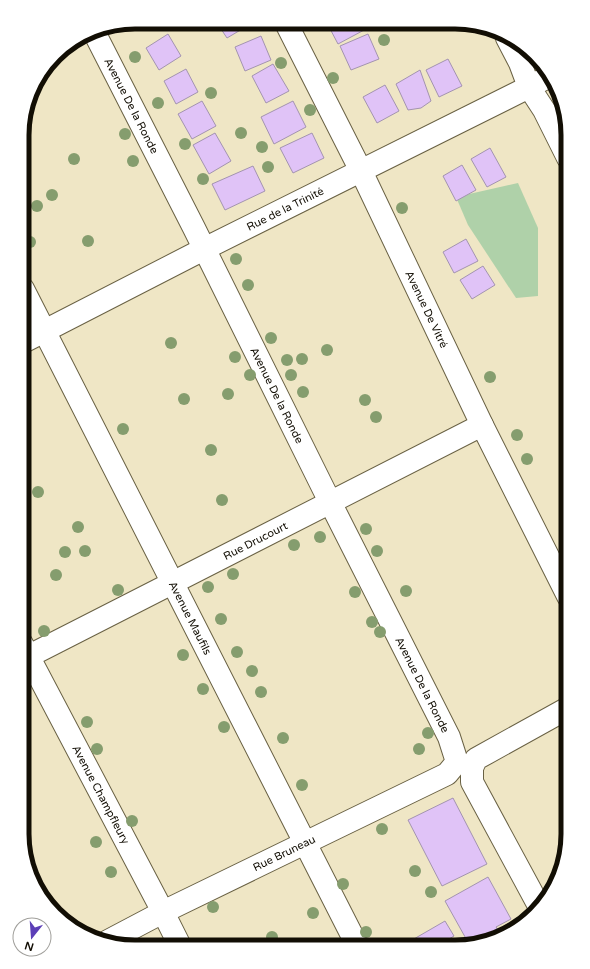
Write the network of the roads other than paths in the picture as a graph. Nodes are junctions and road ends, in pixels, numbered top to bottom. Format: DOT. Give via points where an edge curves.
graph roads {
  1 [pos="289,29"];
  2 [pos="96,37"];
  3 [pos="511,45"];
  4 [pos="538,82"];
  5 [pos="561,144"];
  6 [pos="361,171"];
  7 [pos="204,249"];
  8 [pos="29,301"];
  9 [pos="44,331"];
  10 [pos="29,339"];
  11 [pos="482,425"];
  12 [pos="330,502"];
  13 [pos="561,582"];
  14 [pos="172,584"];
  15 [pos="29,648"];
  16 [pos="29,658"];
  17 [pos="561,712"];
  18 [pos="464,765"];
  19 [pos="304,843"];
  20 [pos="537,900"];
  21 [pos="163,912"];
  22 [pos="115,937"];
  23 [pos="177,940"];
  24 [pos="354,940"];
  1 -- 6 [label="street, Avenue De Vitré"];
  2 -- 7 [label="street, Avenue De la Ronde"];
  3 -- 4 [label="street" via="520,63"];
  4 -- 5 [label="street" via="544,110"];
  4 -- 6 [label="street, Rue de la Trinité"];
  6 -- 7 [label="street, Rue de la Trinité"];
  6 -- 11 [label="street, Avenue De Vitré"];
  7 -- 9 [label="street, Rue de la Trinité"];
  7 -- 12 [label="street, Avenue De la Ronde"];
  8 -- 9 [label="street, Avenue Maufils"];
  9 -- 10 [label="street, Rue de la Trinité"];
  9 -- 14 [label="street, Avenue Maufils"];
  11 -- 12 [label="street, Rue Drucourt"];
  11 -- 13 [label="street, Avenue De Vitré"];
  12 -- 14 [label="street, Rue Drucourt"];
  12 -- 18 [label="street, Avenue De la Ronde"];
  14 -- 15 [label="street, Rue Drucourt"];
  14 -- 19 [label="street, Avenue Maufils"];
  16 -- 21 [label="street, Avenue Champfleury"];
  17 -- 18 [label="street, Rue Bruneau"];
  18 -- 19 [label="street, Rue Bruneau"];
  18 -- 20 [label="street, Avenue De la Ronde"];
  19 -- 21 [label="street, Rue Bruneau"];
  19 -- 24 [label="street, Avenue Maufils"];
  21 -- 22 [label="street, Rue Bruneau"];
  21 -- 23 [label="street, Avenue Champfleury"];
}
